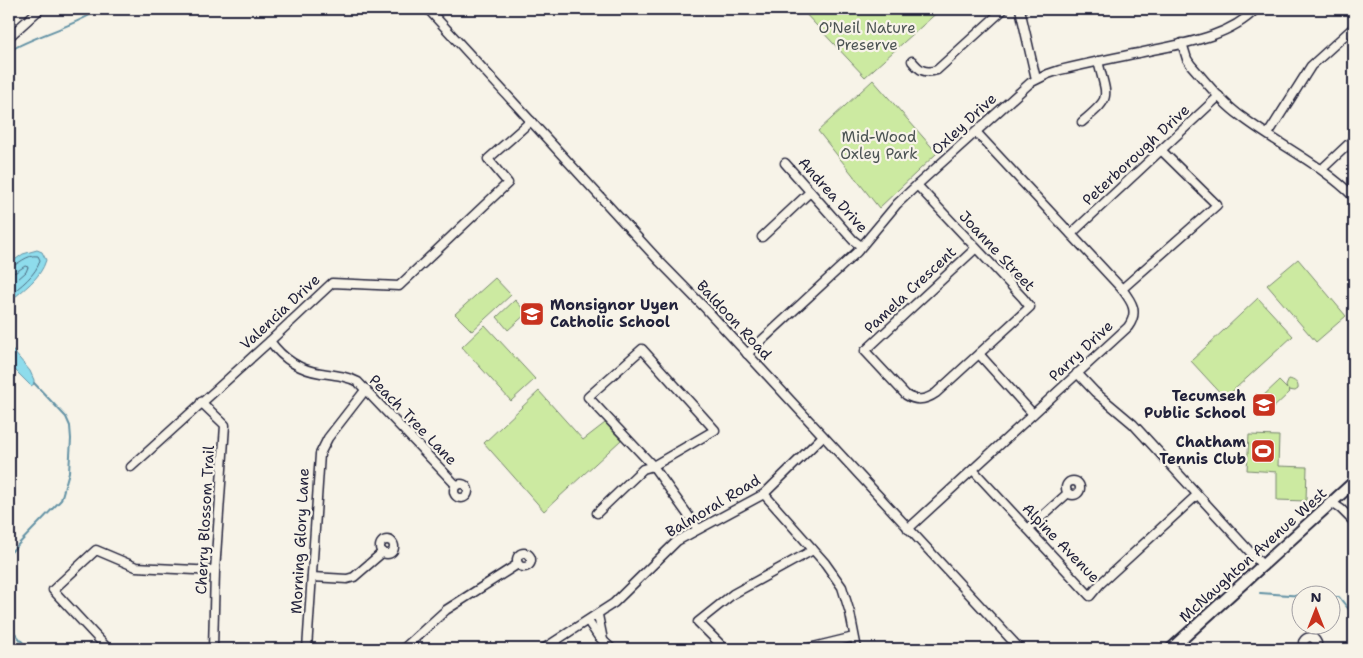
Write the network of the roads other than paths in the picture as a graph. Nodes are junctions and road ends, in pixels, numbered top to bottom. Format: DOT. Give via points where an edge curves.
graph roads {
  1 [pos="40,9"];
  2 [pos="428,9"];
  3 [pos="1004,9"];
  4 [pos="1020,9"];
  5 [pos="1256,9"];
  6 [pos="1354,27"];
  7 [pos="9,38"];
  8 [pos="1182,43"];
  9 [pos="912,61"];
  10 [pos="1098,61"];
  11 [pos="1036,79"];
  12 [pos="1219,96"];
  13 [pos="531,121"];
  14 [pos="1082,122"];
  15 [pos="976,132"];
  16 [pos="1268,134"];
  17 [pos="1354,139"];
  18 [pos="1162,150"];
  19 [pos="785,163"];
  20 [pos="1322,170"];
  21 [pos="917,184"];
  22 [pos="810,192"];
  23 [pos="1354,197"];
  24 [pos="1071,234"];
  25 [pos="762,237"];
  26 [pos="861,246"];
  27 [pos="976,248"];
  28 [pos="1122,289"];
  29 [pos="270,341"];
  30 [pos="747,354"];
  31 [pos="979,354"];
  32 [pos="1078,373"];
  33 [pos="366,388"];
  34 [pos="201,402"];
  35 [pos="1033,414"];
  36 [pos="823,436"];
  37 [pos="131,466"];
  38 [pos="653,466"];
  39 [pos="973,470"];
  40 [pos="1354,482"];
  41 [pos="456,485"];
  42 [pos="1068,493"];
  43 [pos="764,494"];
  44 [pos="1197,494"];
  45 [pos="1332,503"];
  46 [pos="596,513"];
  47 [pos="1354,522"];
  48 [pos="698,529"];
  49 [pos="908,529"];
  50 [pos="1028,529"];
  51 [pos="813,550"];
  52 [pos="383,552"];
  53 [pos="518,564"];
  54 [pos="1263,566"];
  55 [pos="215,571"];
  56 [pos="312,577"];
  57 [pos="598,615"];
  58 [pos="588,621"];
  59 [pos="854,637"];
  60 [pos="603,640"];
  61 [pos="108,649"];
  62 [pos="213,649"];
  63 [pos="307,649"];
  64 [pos="403,649"];
  65 [pos="543,649"];
  66 [pos="612,649"];
  67 [pos="725,649"];
  68 [pos="805,649"];
  69 [pos="857,649"];
  70 [pos="1020,649"];
  71 [pos="1172,649"];
  72 [pos="1305,649"];
  73 [pos="1315,649"];
  1 -- 7 [label="street"];
  2 -- 13 [label="street, Baldoon Road"];
  3 -- 9 [label="street" via="937,70 922,71"];
  4 -- 11 [label="street"];
  5 -- 8 [label="street, Oxley Drive" via="1227,29"];
  6 -- 16 [label="street" via="1311,66"];
  8 -- 10 [label="street, Oxley Drive"];
  8 -- 12 [label="street" via="1187,59"];
  10 -- 11 [label="street, Oxley Drive"];
  10 -- 14 [label="street" via="1106,95 1100,106"];
  11 -- 15 [label="street, Oxley Drive"];
  12 -- 16 [label="street" via="1241,117"];
  12 -- 18 [label="street, Peterborough Drive"];
  13 -- 29 [label="street, Valencia Drive" via="488,159 508,183 398,286 332,283"];
  13 -- 30 [label="street, Baldoon Road"];
  15 -- 21 [label="street, Oxley Drive"];
  15 -- 24 [label="street, Parry Drive"];
  16 -- 20 [label="street"];
  17 -- 20 [label="street"];
  18 -- 24 [label="street, Peterborough Drive"];
  18 -- 28 [label="street" via="1217,205"];
  19 -- 22 [label="street, Andrea Drive"];
  20 -- 23 [label="street"];
  21 -- 26 [label="street, Oxley Drive"];
  21 -- 27 [label="street, Joanne Street"];
  22 -- 25 [label="street"];
  22 -- 26 [label="street, Andrea Drive"];
  24 -- 28 [label="street, Parry Drive"];
  26 -- 30 [label="street, Oxley Drive"];
  27 -- 31 [label="street, Joanne Street" via="1030,308"];
  27 -- 31 [label="street, Pamela Crescent" via="865,351 906,395 922,400 930,398"];
  28 -- 32 [label="street, Parry Drive" via="1133,307 1131,322"];
  29 -- 33 [label="street, Peach Tree Lane" via="295,365 307,371 349,377"];
  29 -- 34 [label="street, Valencia Drive"];
  30 -- 36 [label="street, Baldoon Road"];
  31 -- 35 [label="street"];
  32 -- 35 [label="street, Parry Drive"];
  32 -- 44 [label="street" via="1133,424"];
  33 -- 41 [label="street, Peach Tree Lane"];
  33 -- 56 [label="street, Morning Glory Lane" via="328,438 320,454"];
  34 -- 37 [label="street, Valencia Drive"];
  34 -- 55 [label="street, Cherry Blossom Trail" via="225,425"];
  35 -- 39 [label="street, Parry Drive"];
  36 -- 43 [label="street, Balmoral Road"];
  36 -- 49 [label="street, Baldoon Road"];
  38 -- 38 [label="street" via="715,430 642,349 588,397"];
  38 -- 46 [label="street" via="643,469"];
  38 -- 48 [label="street"];
  39 -- 49 [label="street, Parry Drive"];
  39 -- 50 [label="street, Alpine Avenue"];
  40 -- 45 [label="main road, McNaughton Avenue West"];
  42 -- 50 [label="street"];
  43 -- 48 [label="street, Balmoral Road"];
  43 -- 51 [label="street"];
  44 -- 50 [label="street, Alpine Avenue" via="1090,596"];
  44 -- 54 [label="street"];
  45 -- 47 [label="street"];
  45 -- 54 [label="main road, McNaughton Avenue West"];
  48 -- 57 [label="street, Balmoral Road" via="677,541"];
  49 -- 70 [label="street, Baldoon Road"];
  51 -- 59 [label="street" via="842,587"];
  51 -- 67 [label="street" via="733,594 698,622"];
  52 -- 56 [label="street" via="354,577"];
  53 -- 64 [label="street" via="446,610"];
  54 -- 71 [label="main road, McNaughton Avenue West"];
  55 -- 61 [label="street" via="136,567 96,550 53,590"];
  55 -- 62 [label="street, Cherry Blossom Trail"];
  56 -- 63 [label="street, Morning Glory Lane"];
  57 -- 58 [label="street, Balmoral Road"];
  57 -- 60 [label="street"];
  58 -- 60 [label="street"];
  58 -- 65 [label="street, Balmoral Road"];
  59 -- 68 [label="street"];
  59 -- 69 [label="street"];
  60 -- 66 [label="street"];
  72 -- 73 [label="street" via="1303,642 1310,637 1316,641"];
}
